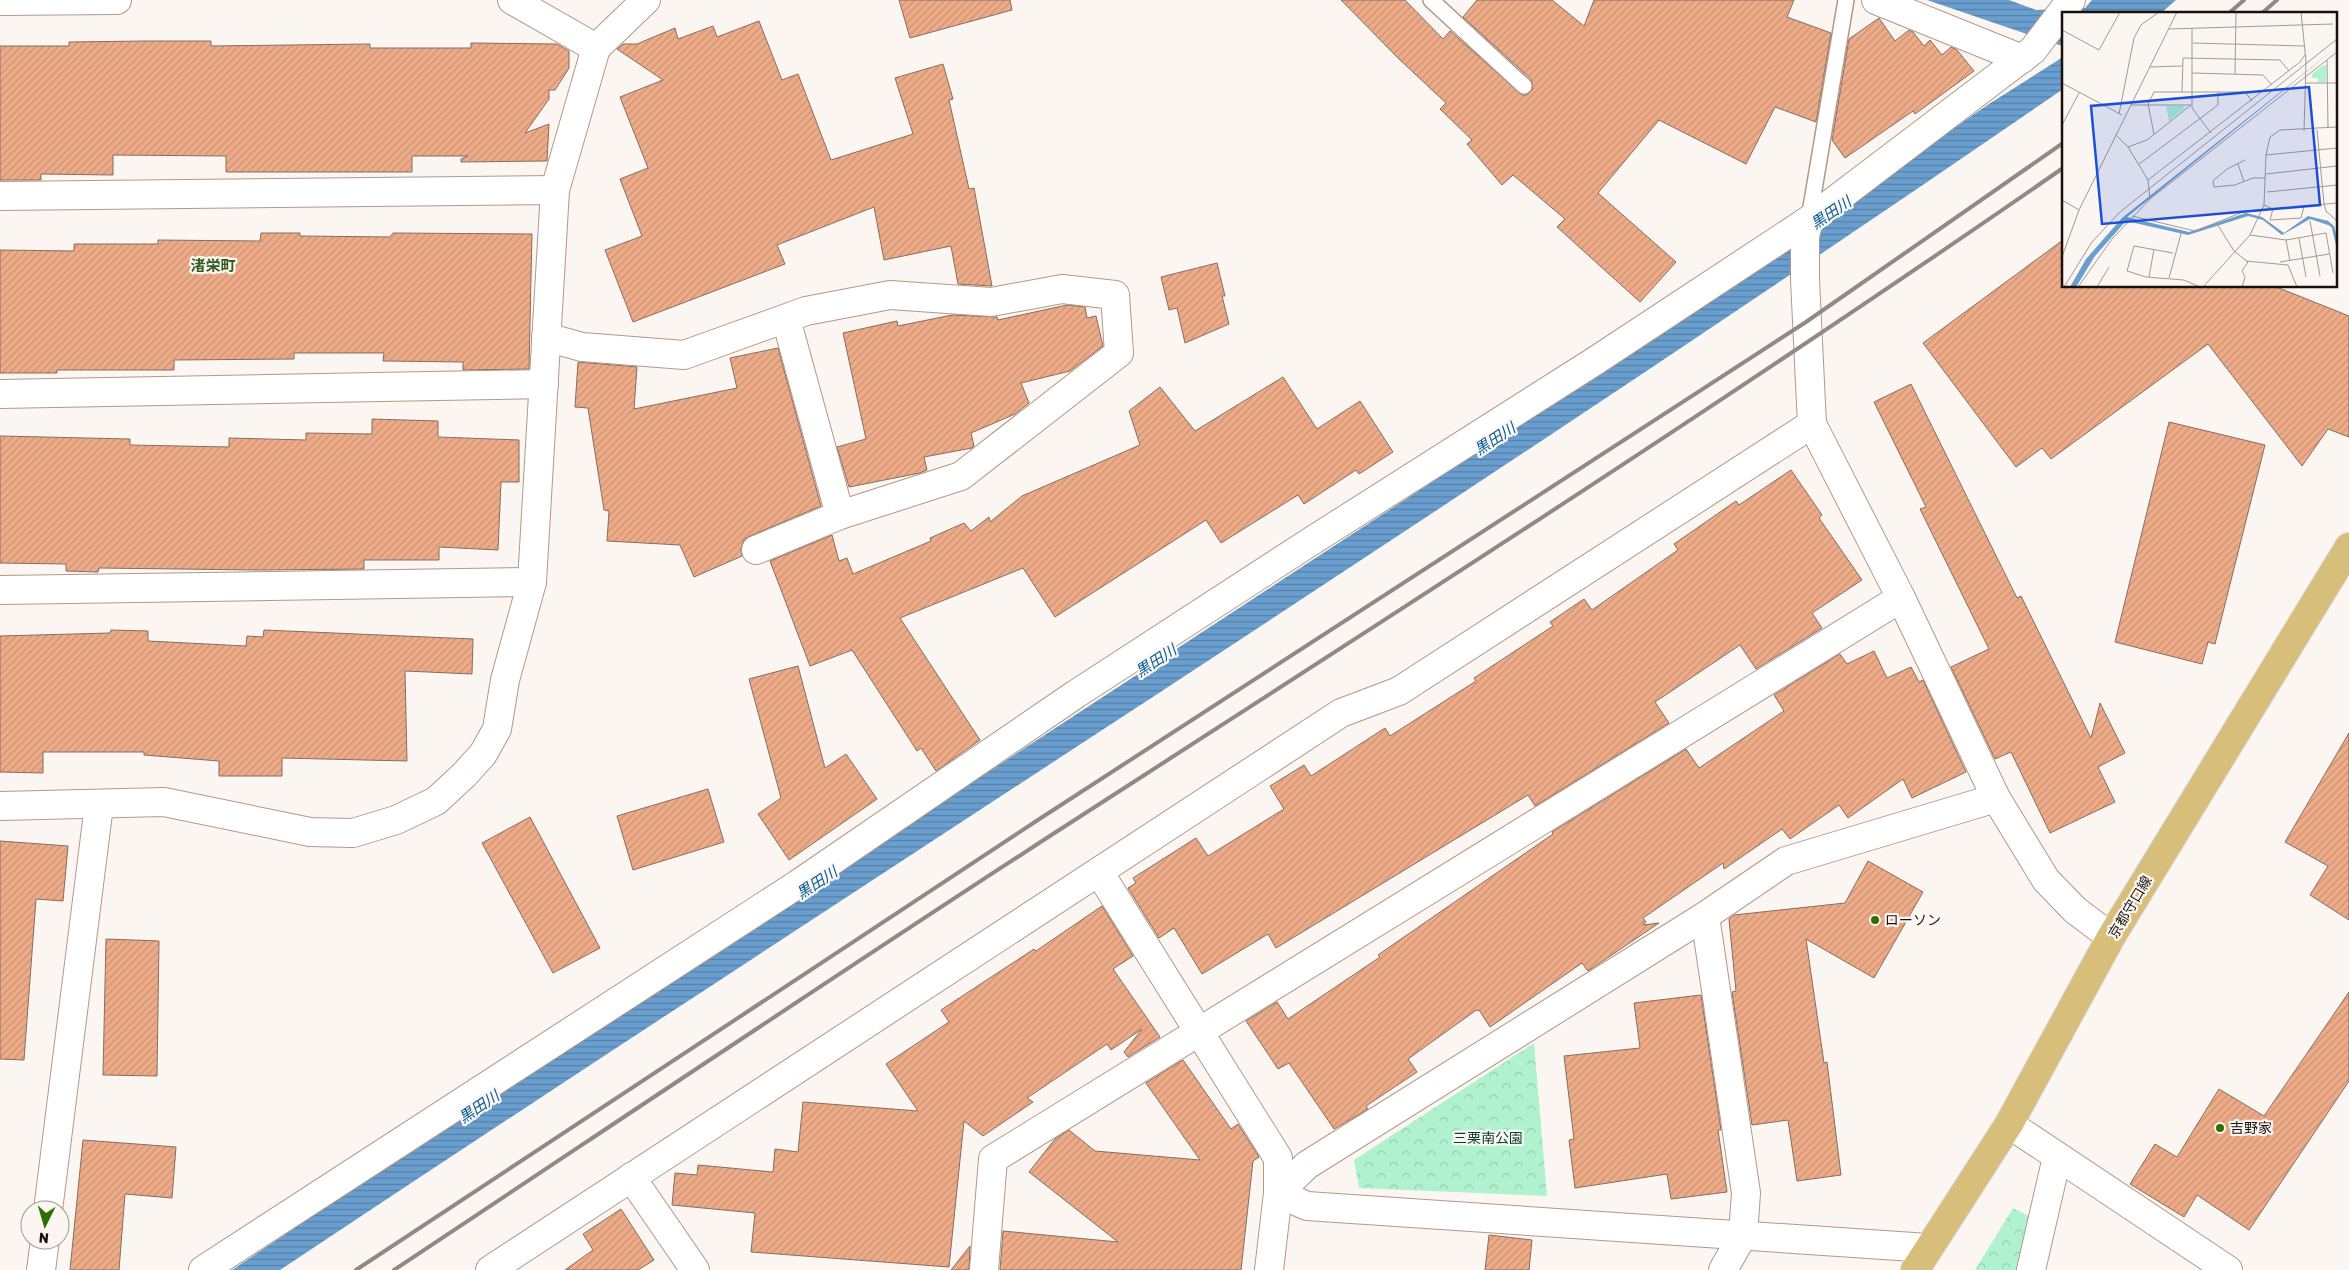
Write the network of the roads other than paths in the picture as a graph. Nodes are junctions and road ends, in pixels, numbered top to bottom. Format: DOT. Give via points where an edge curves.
graph roads {
  1 [pos="116,0"];
  2 [pos="512,0"];
  3 [pos="646,0"];
  4 [pos="1431,0"];
  5 [pos="1846,0"];
  6 [pos="1876,0"];
  7 [pos="0,1"];
  8 [pos="2069,2"];
  9 [pos="596,48"];
  10 [pos="2027,54"];
  11 [pos="1524,86"];
  12 [pos="555,190"];
  13 [pos="0,196"];
  14 [pos="1807,228"];
  15 [pos="786,319"];
  16 [pos="546,337"];
  17 [pos="544,384"];
  18 [pos="0,394"];
  19 [pos="1812,424"];
  20 [pos="840,515"];
  21 [pos="2349,547"];
  22 [pos="756,550"];
  23 [pos="532,582"];
  24 [pos="0,590"];
  25 [pos="1901,598"];
  26 [pos="1996,798"];
  27 [pos="98,805"];
  28 [pos="0,806"];
  29 [pos="1098,872"];
  30 [pos="1705,916"];
  31 [pos="2111,937"];
  32 [pos="1198,1031"];
  33 [pos="2009,1124"];
  34 [pos="2057,1158"];
  35 [pos="631,1177"];
  36 [pos="1278,1192"];
  37 [pos="49,1200"];
  38 [pos="1744,1235"];
  39 [pos="44,1250"];
  40 [pos="1922,1259"];
  41 [pos="41,1270"];
  42 [pos="203,1270"];
  43 [pos="490,1270"];
  44 [pos="695,1270"];
  45 [pos="984,1270"];
  46 [pos="1269,1270"];
  47 [pos="1723,1270"];
  48 [pos="2030,1270"];
  49 [pos="2228,1270"];
  1 -- 7 [label="street"];
  2 -- 9 [label="street"];
  3 -- 9 [label="street"];
  4 -- 11 [label="lane"];
  5 -- 14 [label="lane"];
  6 -- 10 [label="street"];
  8 -- 10 [label="street"];
  9 -- 12 [label="street"];
  10 -- 14 [label="street"];
  12 -- 13 [label="street"];
  12 -- 16 [label="street"];
  14 -- 19 [label="street" via="1805,280"];
  14 -- 42 [label="street" via="1310,542 1084,689 798,884"];
  15 -- 16 [label="street" via="684,355 582,347"];
  15 -- 20 [label="street"];
  15 -- 20 [label="street" via="806,311 890,295 991,302 1062,289 1115,295 1120,353 961,476"];
  16 -- 17 [label="street"];
  17 -- 18 [label="street"];
  17 -- 23 [label="street"];
  19 -- 25 [label="street"];
  19 -- 29 [label="street" via="1399,691 1341,713"];
  20 -- 22 [label="street"];
  21 -- 31 [label="main road, 京都守口線"];
  23 -- 24 [label="street"];
  23 -- 27 [label="street" via="505,680 497,729 464,775 436,800 396,820 353,833 310,832 164,802"];
  25 -- 26 [label="street"];
  25 -- 32 [label="street"];
  26 -- 30 [label="street" via="1786,861"];
  26 -- 31 [label="street" via="2046,880 2074,910"];
  27 -- 28 [label="street"];
  27 -- 37 [label="street"];
  29 -- 32 [label="street"];
  29 -- 35 [label="street"];
  30 -- 36 [label="street" via="1307,1165"];
  30 -- 38 [label="street" via="1746,1193"];
  31 -- 33 [label="main road, 京都守口線"];
  32 -- 36 [label="street" via="1278,1158"];
  32 -- 45 [label="street" via="993,1159"];
  33 -- 34 [label="street"];
  33 -- 40 [label="main road, 京都守口線"];
  34 -- 48 [label="street"];
  34 -- 49 [label="street"];
  35 -- 43 [label="street"];
  35 -- 44 [label="street"];
  36 -- 38 [label="street" via="1307,1206"];
  36 -- 46 [label="street"];
  38 -- 40 [label="street"];
  38 -- 47 [label="street"];
  39 -- 41 [label="street"];
}
